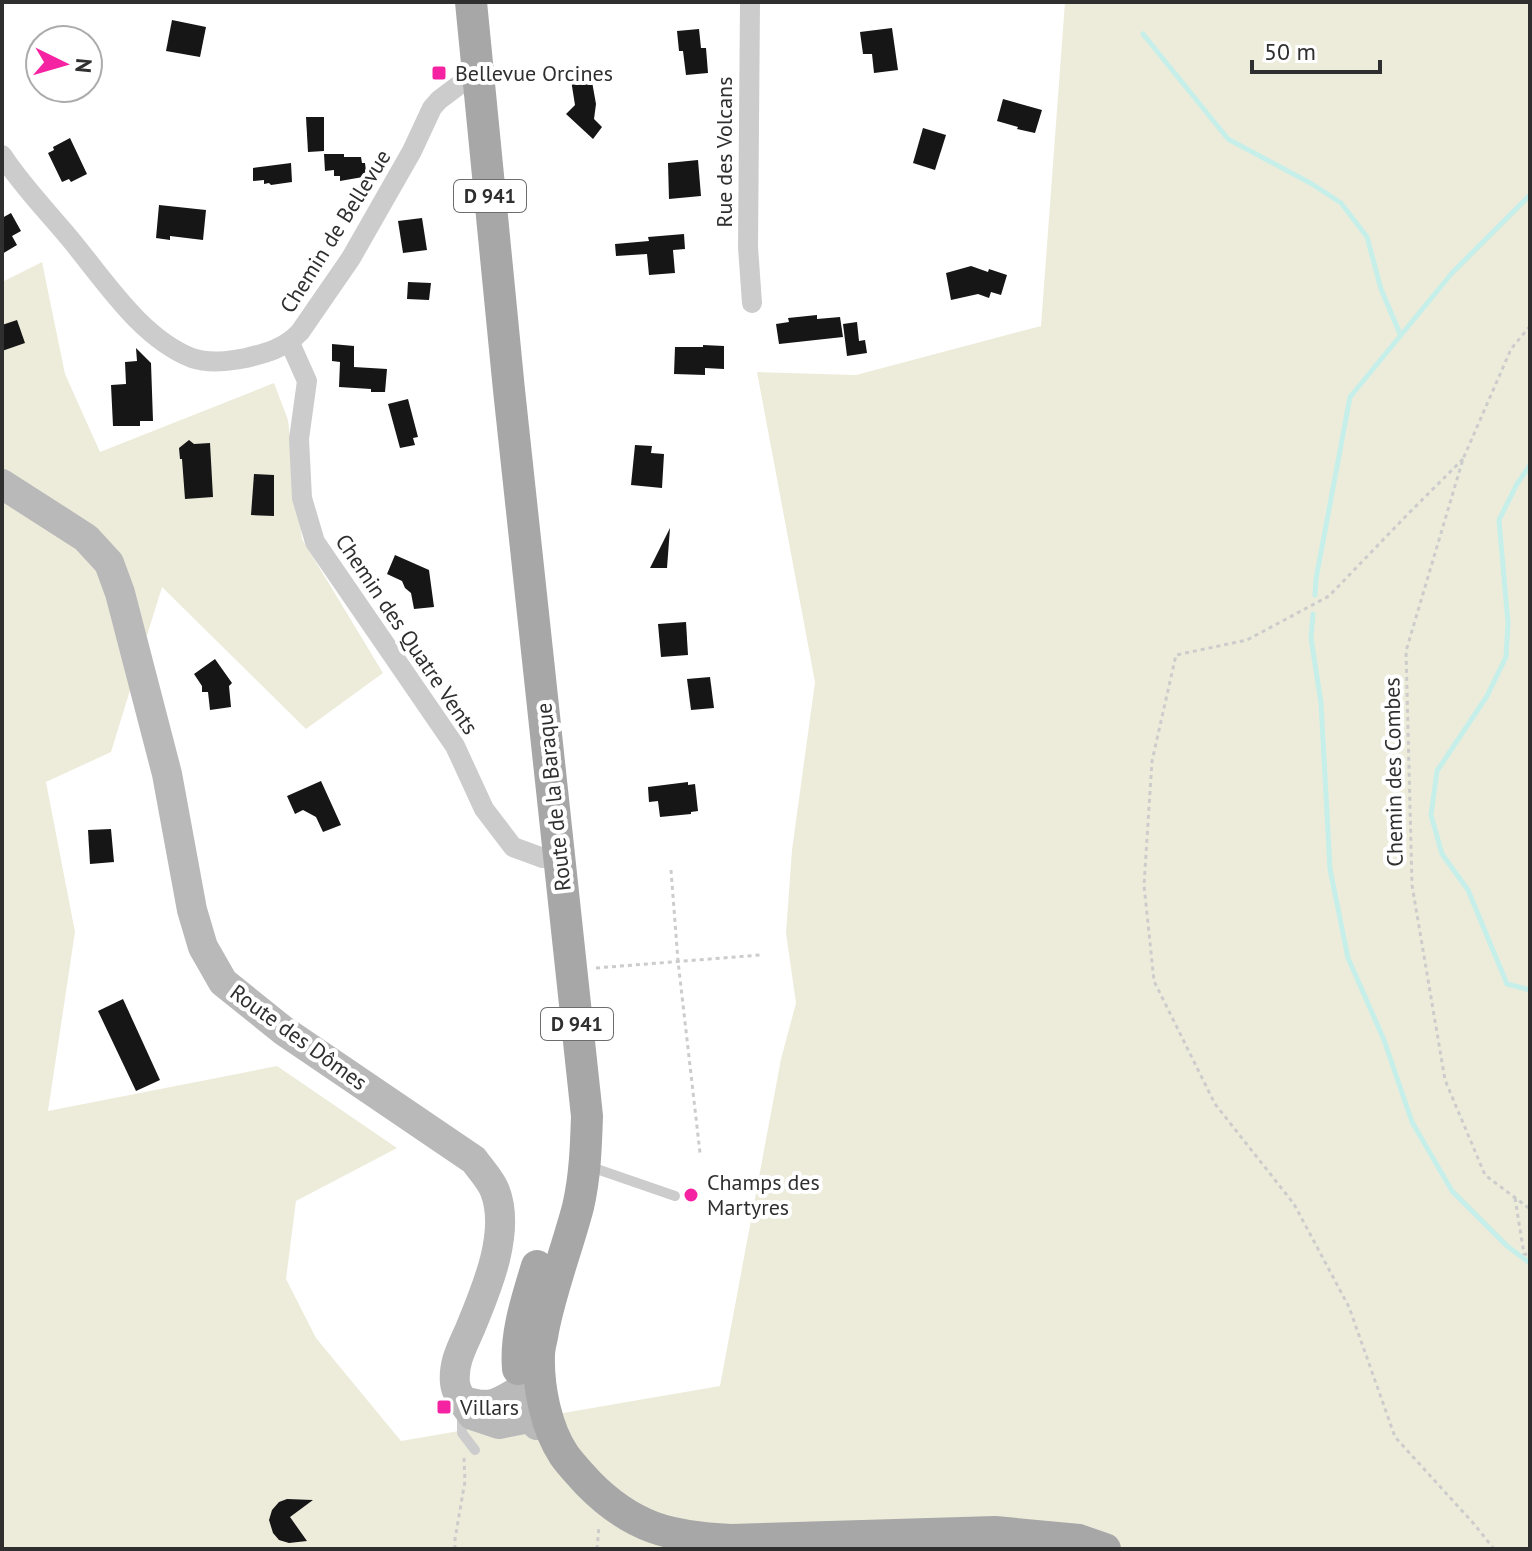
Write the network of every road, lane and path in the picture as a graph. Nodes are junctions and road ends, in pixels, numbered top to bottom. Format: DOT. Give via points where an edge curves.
graph roads {
  1 [pos="449,2"];
  2 [pos="471,2"];
  3 [pos="750,2"];
  4 [pos="469,81"];
  5 [pos="2,155"];
  6 [pos="752,303"];
  7 [pos="1530,326"];
  8 [pos="290,343"];
  9 [pos="1463,459"];
  10 [pos="2,484"];
  11 [pos="551,857"];
  12 [pos="671,870"];
  13 [pos="760,955"];
  14 [pos="678,961"];
  15 [pos="571,970"];
  16 [pos="700,1153"];
  17 [pos="586,1165"];
  18 [pos="675,1196"];
  19 [pos="1515,1198"];
  20 [pos="1530,1209"];
  21 [pos="1530,1255"];
  22 [pos="462,1400"];
  23 [pos="530,1403"];
  24 [pos="462,1433"];
  25 [pos="475,1450"];
  26 [pos="598,1536"];
  27 [pos="659,1541"];
  28 [pos="455,1549"];
  29 [pos="1105,1549"];
  30 [pos="1494,1549"];
  1 -- 4 [label="main road, Route de la Baraque / D 941"];
  2 -- 4 [label="main road, Route de la Baraque / D 941"];
  3 -- 6 [label="street, Rue des Volcans"];
  4 -- 8 [label="street, Chemin de Bellevue" via="432,108 351,258"];
  4 -- 11 [label="main road, Route de la Baraque / D 941" via="507,375"];
  5 -- 8 [label="street, Chemin de Bellevue" via="133,315 162,341 194,358 226,362"];
  7 -- 9 [label="path, Chemin des Combes" via="1511,349"];
  8 -- 11 [label="street, Chemin des Quatre Vents" via="307,381 299,439 302,498 315,542 455,746 484,809 513,847"];
  9 -- 19 [label="path, Chemin des Combes" via="1406,651 1412,885 1445,1080 1485,1175"];
  9 -- 30 [label="path" via="1329,596 1247,640 1176,655 1152,761 1144,885 1154,981 1215,1104 1294,1204 1349,1307 1395,1437"];
  10 -- 22 [label="street, Route des Dômes" via="86,538 109,563 167,774 192,910 203,947 223,982 284,1031 474,1160 495,1189 502,1217 495,1256 455,1362 455,1386"];
  11 -- 15 [label="main road, Route de la Baraque / D 941"];
  11 -- 23 [label="main road, Route de la Baraque / D 941" via="571,1124 567,1163 523,1314 517,1355"];
  12 -- 14 [label="path"];
  13 -- 14 [label="path"];
  14 -- 15 [label="path"];
  14 -- 16 [label="path"];
  15 -- 17 [label="main road, Route de la Baraque / D 941" via="587,1116"];
  17 -- 18 [label="lane"];
  17 -- 23 [label="main road, Route de la Baraque / D 941" via="546,1314"];
  19 -- 20 [label="path, Chemin des Combes"];
  19 -- 21 [label="path" via="1524,1254"];
  22 -- 23 [label="street"];
  22 -- 24 [label="lane"];
  23 -- 26 [label="main road, Route de la Baraque / D 941" via="533,1440 546,1466"];
  23 -- 27 [label="main road, Route de la Baraque / D 941" via="547,1414 564,1454 580,1474"];
  24 -- 25 [label="lane"];
  24 -- 28 [label="path" via="465,1481"];
  26 -- 27 [label="main road, Route de la Baraque / D 941"];
  27 -- 29 [label="main road, Route de la Baraque / D 941" via="995,1532 1079,1540"];
}
